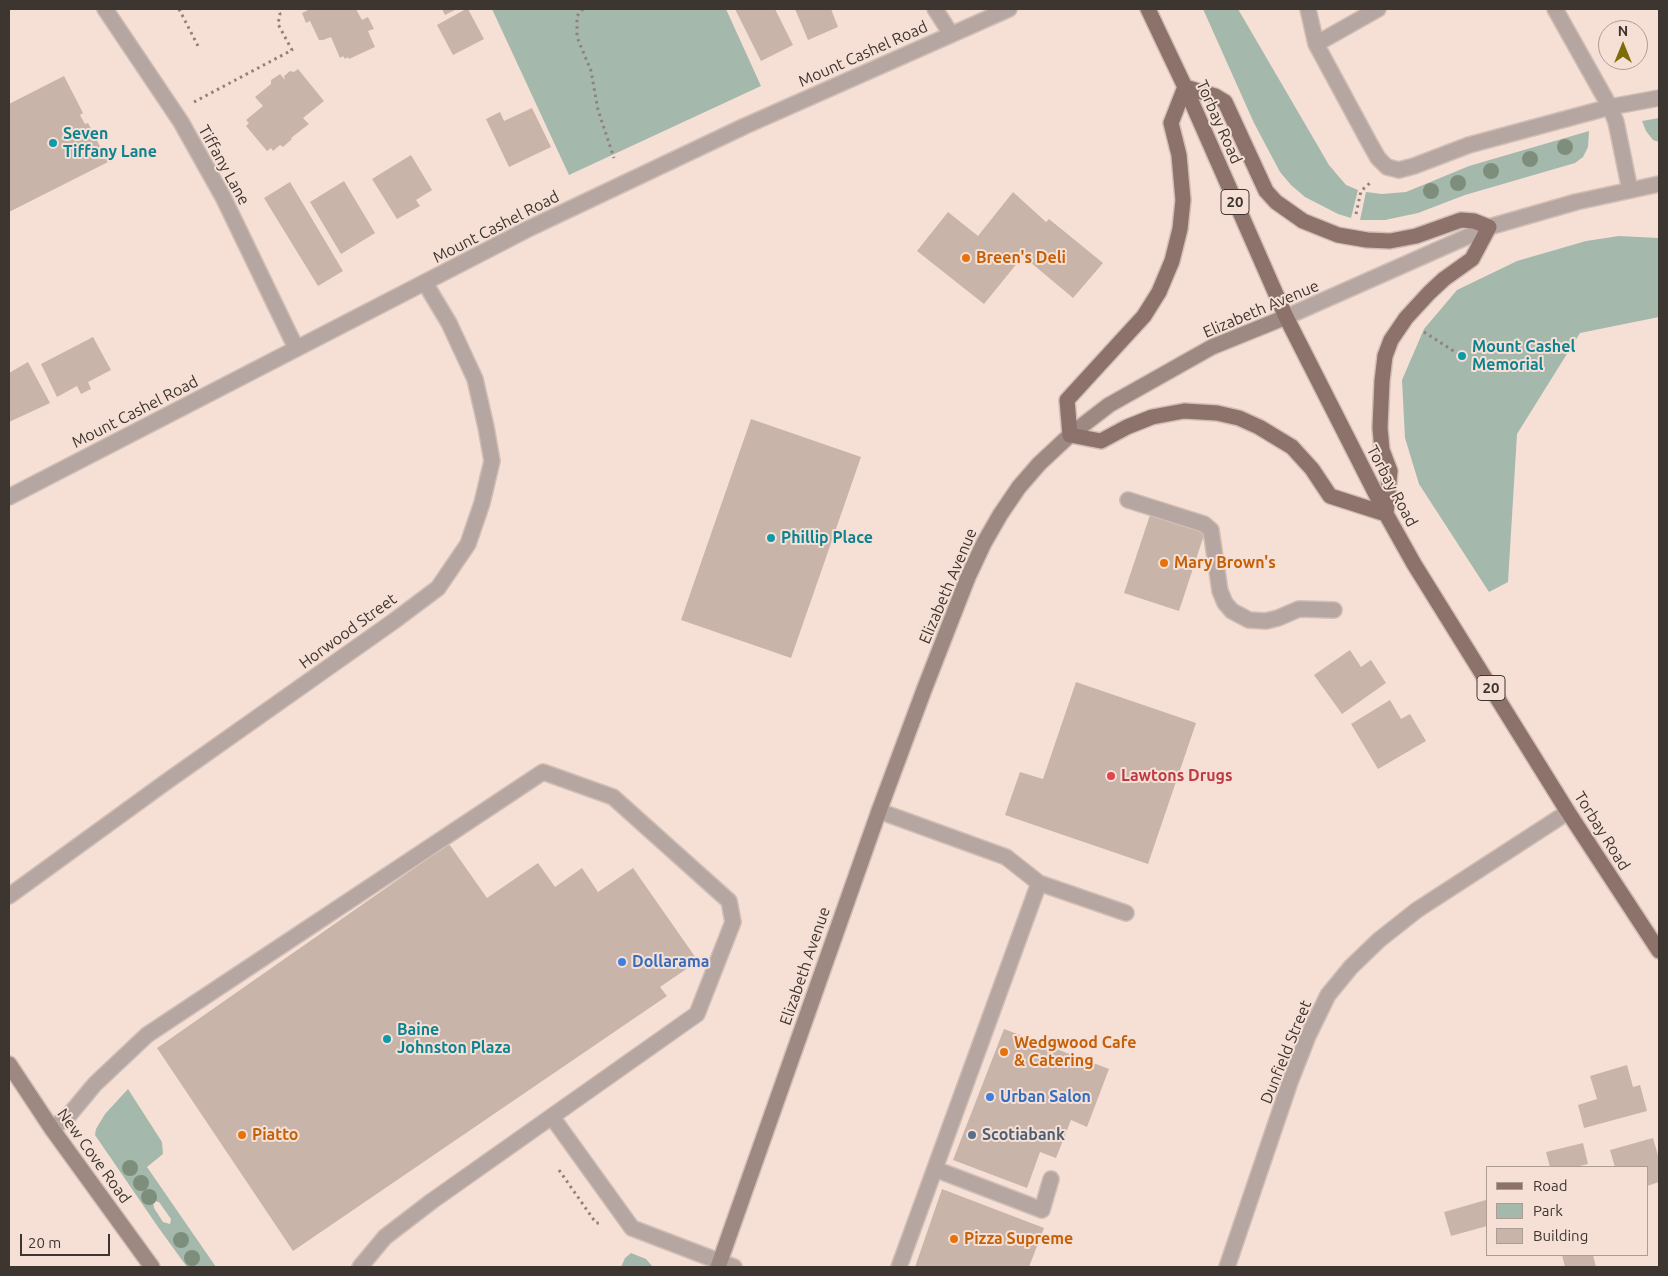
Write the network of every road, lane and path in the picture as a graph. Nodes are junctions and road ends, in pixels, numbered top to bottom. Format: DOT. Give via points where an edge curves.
graph roads {
  1 [pos="105,9"];
  2 [pos="179,9"];
  3 [pos="277,9"];
  4 [pos="583,9"];
  5 [pos="935,9"];
  6 [pos="1009,9"];
  7 [pos="1148,9"];
  8 [pos="1308,9"];
  9 [pos="1378,9"];
  10 [pos="1555,9"];
  11 [pos="951,34"];
  12 [pos="1316,44"];
  13 [pos="198,46"];
  14 [pos="1185,87"];
  15 [pos="1659,98"];
  16 [pos="194,102"];
  17 [pos="1610,107"];
  18 [pos="614,158"];
  19 [pos="1387,167"];
  20 [pos="1659,184"];
  21 [pos="1630,190"];
  22 [pos="1356,216"];
  23 [pos="1489,227"];
  24 [pos="425,282"];
  25 [pos="1286,318"];
  26 [pos="1423,331"];
  27 [pos="296,348"];
  28 [pos="1463,357"];
  29 [pos="1070,435"];
  30 [pos="9,497"];
  31 [pos="1128,500"];
  32 [pos="1386,514"];
  33 [pos="1334,610"];
  34 [pos="879,811"];
  35 [pos="1568,812"];
  36 [pos="1040,883"];
  37 [pos="9,896"];
  38 [pos="1126,913"];
  39 [pos="1659,952"];
  40 [pos="9,1064"];
  41 [pos="552,1117"];
  42 [pos="52,1129"];
  43 [pos="557,1168"];
  44 [pos="935,1169"];
  45 [pos="1051,1179"];
  46 [pos="600,1223"];
  47 [pos="724,1266"];
  48 [pos="152,1267"];
  49 [pos="360,1267"];
  50 [pos="899,1267"];
  51 [pos="1227,1267"];
  1 -- 27 [label="street, Tiffany Lane" via="180,122 223,197"];
  2 -- 13 [label="path"];
  3 -- 16 [label="path" via="280,14 278,24 292,50"];
  4 -- 18 [label="path" via="577,16 577,37 591,71 598,110"];
  5 -- 11 [label="street"];
  6 -- 11 [label="street, Mount Cashel Road"];
  7 -- 14 [label="main road, Torbay Road / 20"];
  8 -- 12 [label="street"];
  9 -- 12 [label="street"];
  10 -- 17 [label="street"];
  11 -- 24 [label="street, Mount Cashel Road" via="736,130"];
  12 -- 19 [label="street" via="1378,158"];
  14 -- 23 [label="main road" via="1225,102 1266,191 1303,221 1338,235 1390,241 1416,236 1461,220"];
  14 -- 25 [label="main road, Torbay Road / 20"];
  14 -- 29 [label="main road" via="1171,123 1179,155 1183,200 1172,261 1144,316 1066,400"];
  15 -- 17 [label="street"];
  17 -- 19 [label="street" via="1469,145 1414,166 1399,170"];
  17 -- 21 [label="street"];
  19 -- 22 [label="path" via="1361,191"];
  20 -- 21 [label="street, Elizabeth Avenue"];
  21 -- 23 [label="street, Elizabeth Avenue"];
  23 -- 25 [label="street, Elizabeth Avenue"];
  23 -- 32 [label="main road" via="1472,258 1434,288 1406,318 1385,356 1380,428 1382,450 1390,471"];
  24 -- 27 [label="street, Mount Cashel Road"];
  24 -- 37 [label="street, Horwood Street" via="475,379 492,461 468,544 438,588"];
  25 -- 29 [label="main road, Elizabeth Avenue" via="1212,347 1109,405"];
  25 -- 32 [label="main road, Torbay Road / 20"];
  26 -- 28 [label="path"];
  27 -- 30 [label="street, Mount Cashel Road"];
  29 -- 32 [label="main road" via="1101,441 1152,417 1184,411 1239,418 1292,447 1330,496"];
  29 -- 34 [label="main road, Elizabeth Avenue" via="1019,487 984,543 964,586"];
  31 -- 33 [label="street" via="1204,524 1211,530 1220,591 1232,611 1249,620 1266,620 1298,608"];
  32 -- 35 [label="main road, Torbay Road / 20"];
  34 -- 36 [label="street" via="1006,857"];
  34 -- 47 [label="main road, Elizabeth Avenue"];
  35 -- 39 [label="main road, Torbay Road / 20"];
  35 -- 51 [label="street, Dunfield Street" via="1418,910 1379,940 1328,995 1290,1082"];
  36 -- 38 [label="street"];
  36 -- 44 [label="street"];
  40 -- 42 [label="main road, New Cove Road"];
  41 -- 42 [label="street" via="697,1014 734,922 729,901 613,797 543,772 147,1035"];
  41 -- 47 [label="street" via="632,1228"];
  41 -- 49 [label="street" via="385,1237"];
  42 -- 48 [label="main road, New Cove Road"];
  43 -- 46 [label="path" via="596,1223"];
  44 -- 45 [label="street" via="1042,1210"];
  44 -- 50 [label="street"];
}
